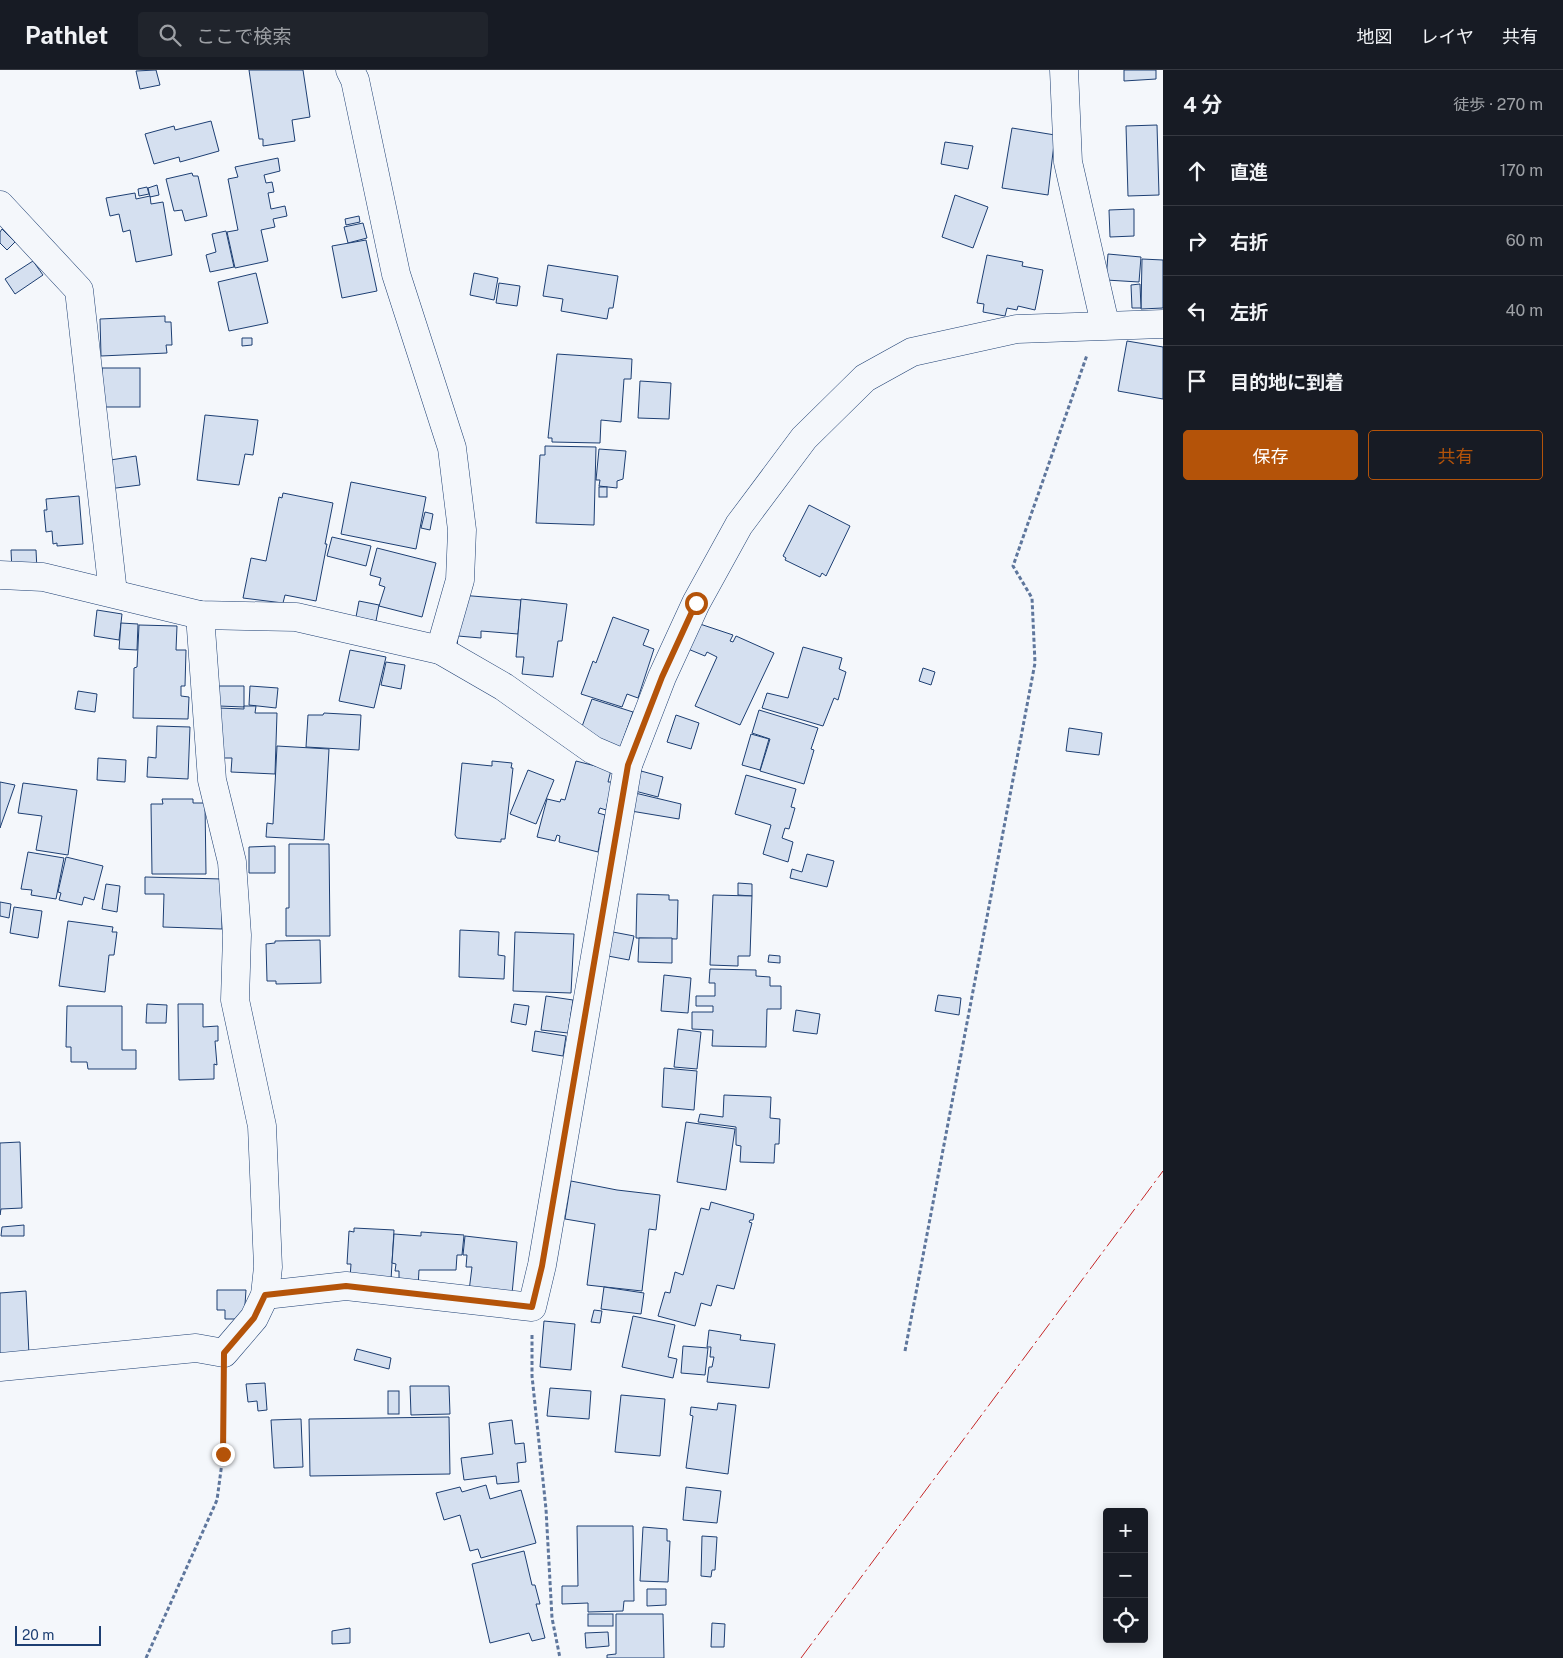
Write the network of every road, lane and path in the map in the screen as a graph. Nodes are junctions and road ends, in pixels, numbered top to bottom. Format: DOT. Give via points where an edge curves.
graph roads {
  1 [pos="350,70"];
  2 [pos="1064,70"];
  3 [pos="0,205"];
  4 [pos="1105,324"];
  5 [pos="1163,324"];
  6 [pos="0,574"];
  7 [pos="113,593"];
  8 [pos="200,615"];
  9 [pos="440,650"];
  10 [pos="628,765"];
  11 [pos="265,1295"];
  12 [pos="532,1307"];
  13 [pos="905,1351"];
  14 [pos="224,1353"];
  15 [pos="0,1367"];
  16 [pos="146,1658"];
  17 [pos="560,1658"];
  1 -- 9 [label="street" via="355,80 396,274 452,448 462,530 460,580"];
  2 -- 4 [label="street" via="1068,162"];
  3 -- 7 [label="street" via="79,290"];
  4 -- 5 [label="street"];
  4 -- 10 [label="street" via="1016,329 912,352 865,378 804,438 739,525 696,603 662,677"];
  4 -- 13 [label="path" via="1086,358 1013,566 1032,598 1035,663"];
  6 -- 7 [label="street" via="43,577"];
  7 -- 8 [label="street"];
  8 -- 9 [label="street" via="296,617"];
  8 -- 11 [label="street" via="212,780 232,862 237,935 235,1000 262,1126 268,1267"];
  9 -- 10 [label="street" via="504,687 593,750"];
  10 -- 12 [label="street" via="542,1266"];
  11 -- 12 [label="street" via="346,1286"];
  11 -- 14 [label="street" via="254,1318"];
  12 -- 17 [label="path" via="532,1376 546,1509 552,1618"];
  14 -- 15 [label="street" via="196,1348"];
  14 -- 16 [label="path" via="223,1454 217,1500"];
}
